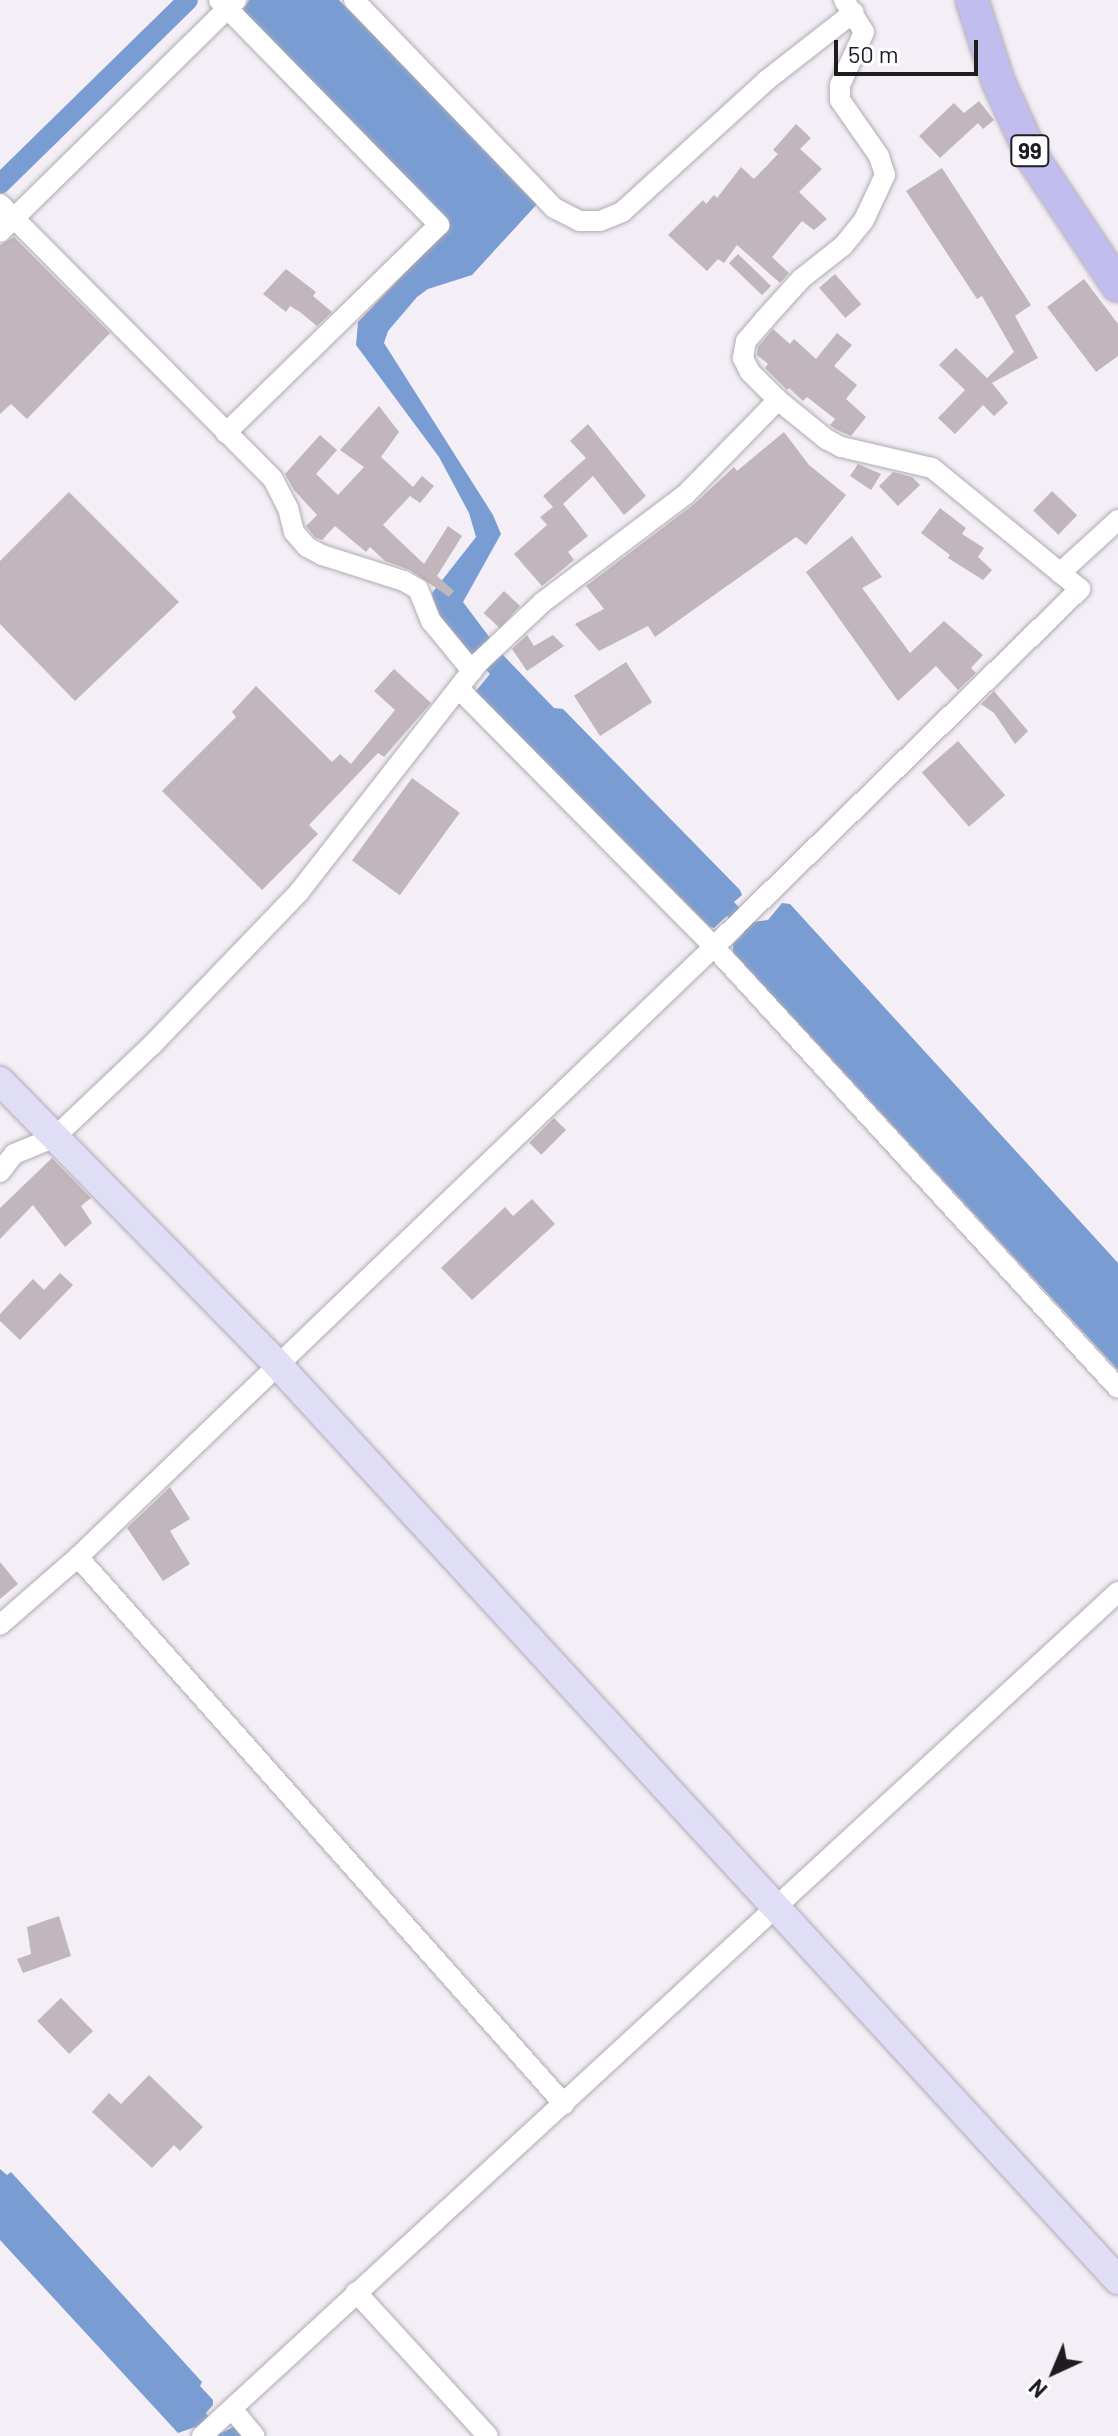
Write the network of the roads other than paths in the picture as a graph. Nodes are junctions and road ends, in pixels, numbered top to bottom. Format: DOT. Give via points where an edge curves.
graph roads {
  1 [pos="354,0"];
  2 [pos="972,0"];
  3 [pos="230,2"];
  4 [pos="849,6"];
  5 [pos="5,218"];
  6 [pos="1118,286"];
  7 [pos="778,400"];
  8 [pos="226,433"];
  9 [pos="1118,520"];
  10 [pos="1060,573"];
  11 [pos="472,671"];
  12 [pos="459,689"];
  13 [pos="718,942"];
  14 [pos="0,1081"];
  15 [pos="55,1137"];
  16 [pos="0,1172"];
  17 [pos="278,1365"];
  18 [pos="1118,1388"];
  19 [pos="78,1557"];
  20 [pos="1118,1592"];
  21 [pos="0,1625"];
  22 [pos="776,1906"];
  23 [pos="564,2104"];
  24 [pos="1118,2280"];
  25 [pos="356,2292"];
  26 [pos="228,2412"];
  27 [pos="202,2436"];
  28 [pos="255,2436"];
  29 [pos="488,2436"];
  1 -- 4 [label="street" via="554,208 579,221 600,221 622,212"];
  2 -- 6 [label="main road, 99" via="998,81 1034,160"];
  3 -- 5 [label="street"];
  3 -- 8 [label="street" via="439,225"];
  4 -- 7 [label="street" via="864,32 840,85 840,100 879,156 885,175 864,220 843,246 801,279 746,341 743,358 750,372"];
  5 -- 8 [label="street"];
  7 -- 10 [label="street" via="841,447 932,468"];
  7 -- 11 [label="street" via="685,495 543,602"];
  8 -- 11 [label="street" via="273,479 294,532 307,547 418,589 431,621"];
  9 -- 10 [label="street"];
  10 -- 13 [label="street" via="1080,589"];
  11 -- 12 [label="street"];
  12 -- 13 [label="street"];
  12 -- 15 [label="street" via="299,892"];
  13 -- 17 [label="street"];
  13 -- 18 [label="street"];
  14 -- 15 [label="street"];
  15 -- 16 [label="street" via="14,1154"];
  15 -- 17 [label="street"];
  17 -- 19 [label="street"];
  17 -- 22 [label="street"];
  19 -- 21 [label="street"];
  19 -- 23 [label="street"];
  20 -- 22 [label="street"];
  22 -- 23 [label="street"];
  22 -- 24 [label="street"];
  23 -- 25 [label="street"];
  25 -- 26 [label="street"];
  25 -- 29 [label="street"];
  26 -- 27 [label="street"];
  26 -- 28 [label="street"];
}
